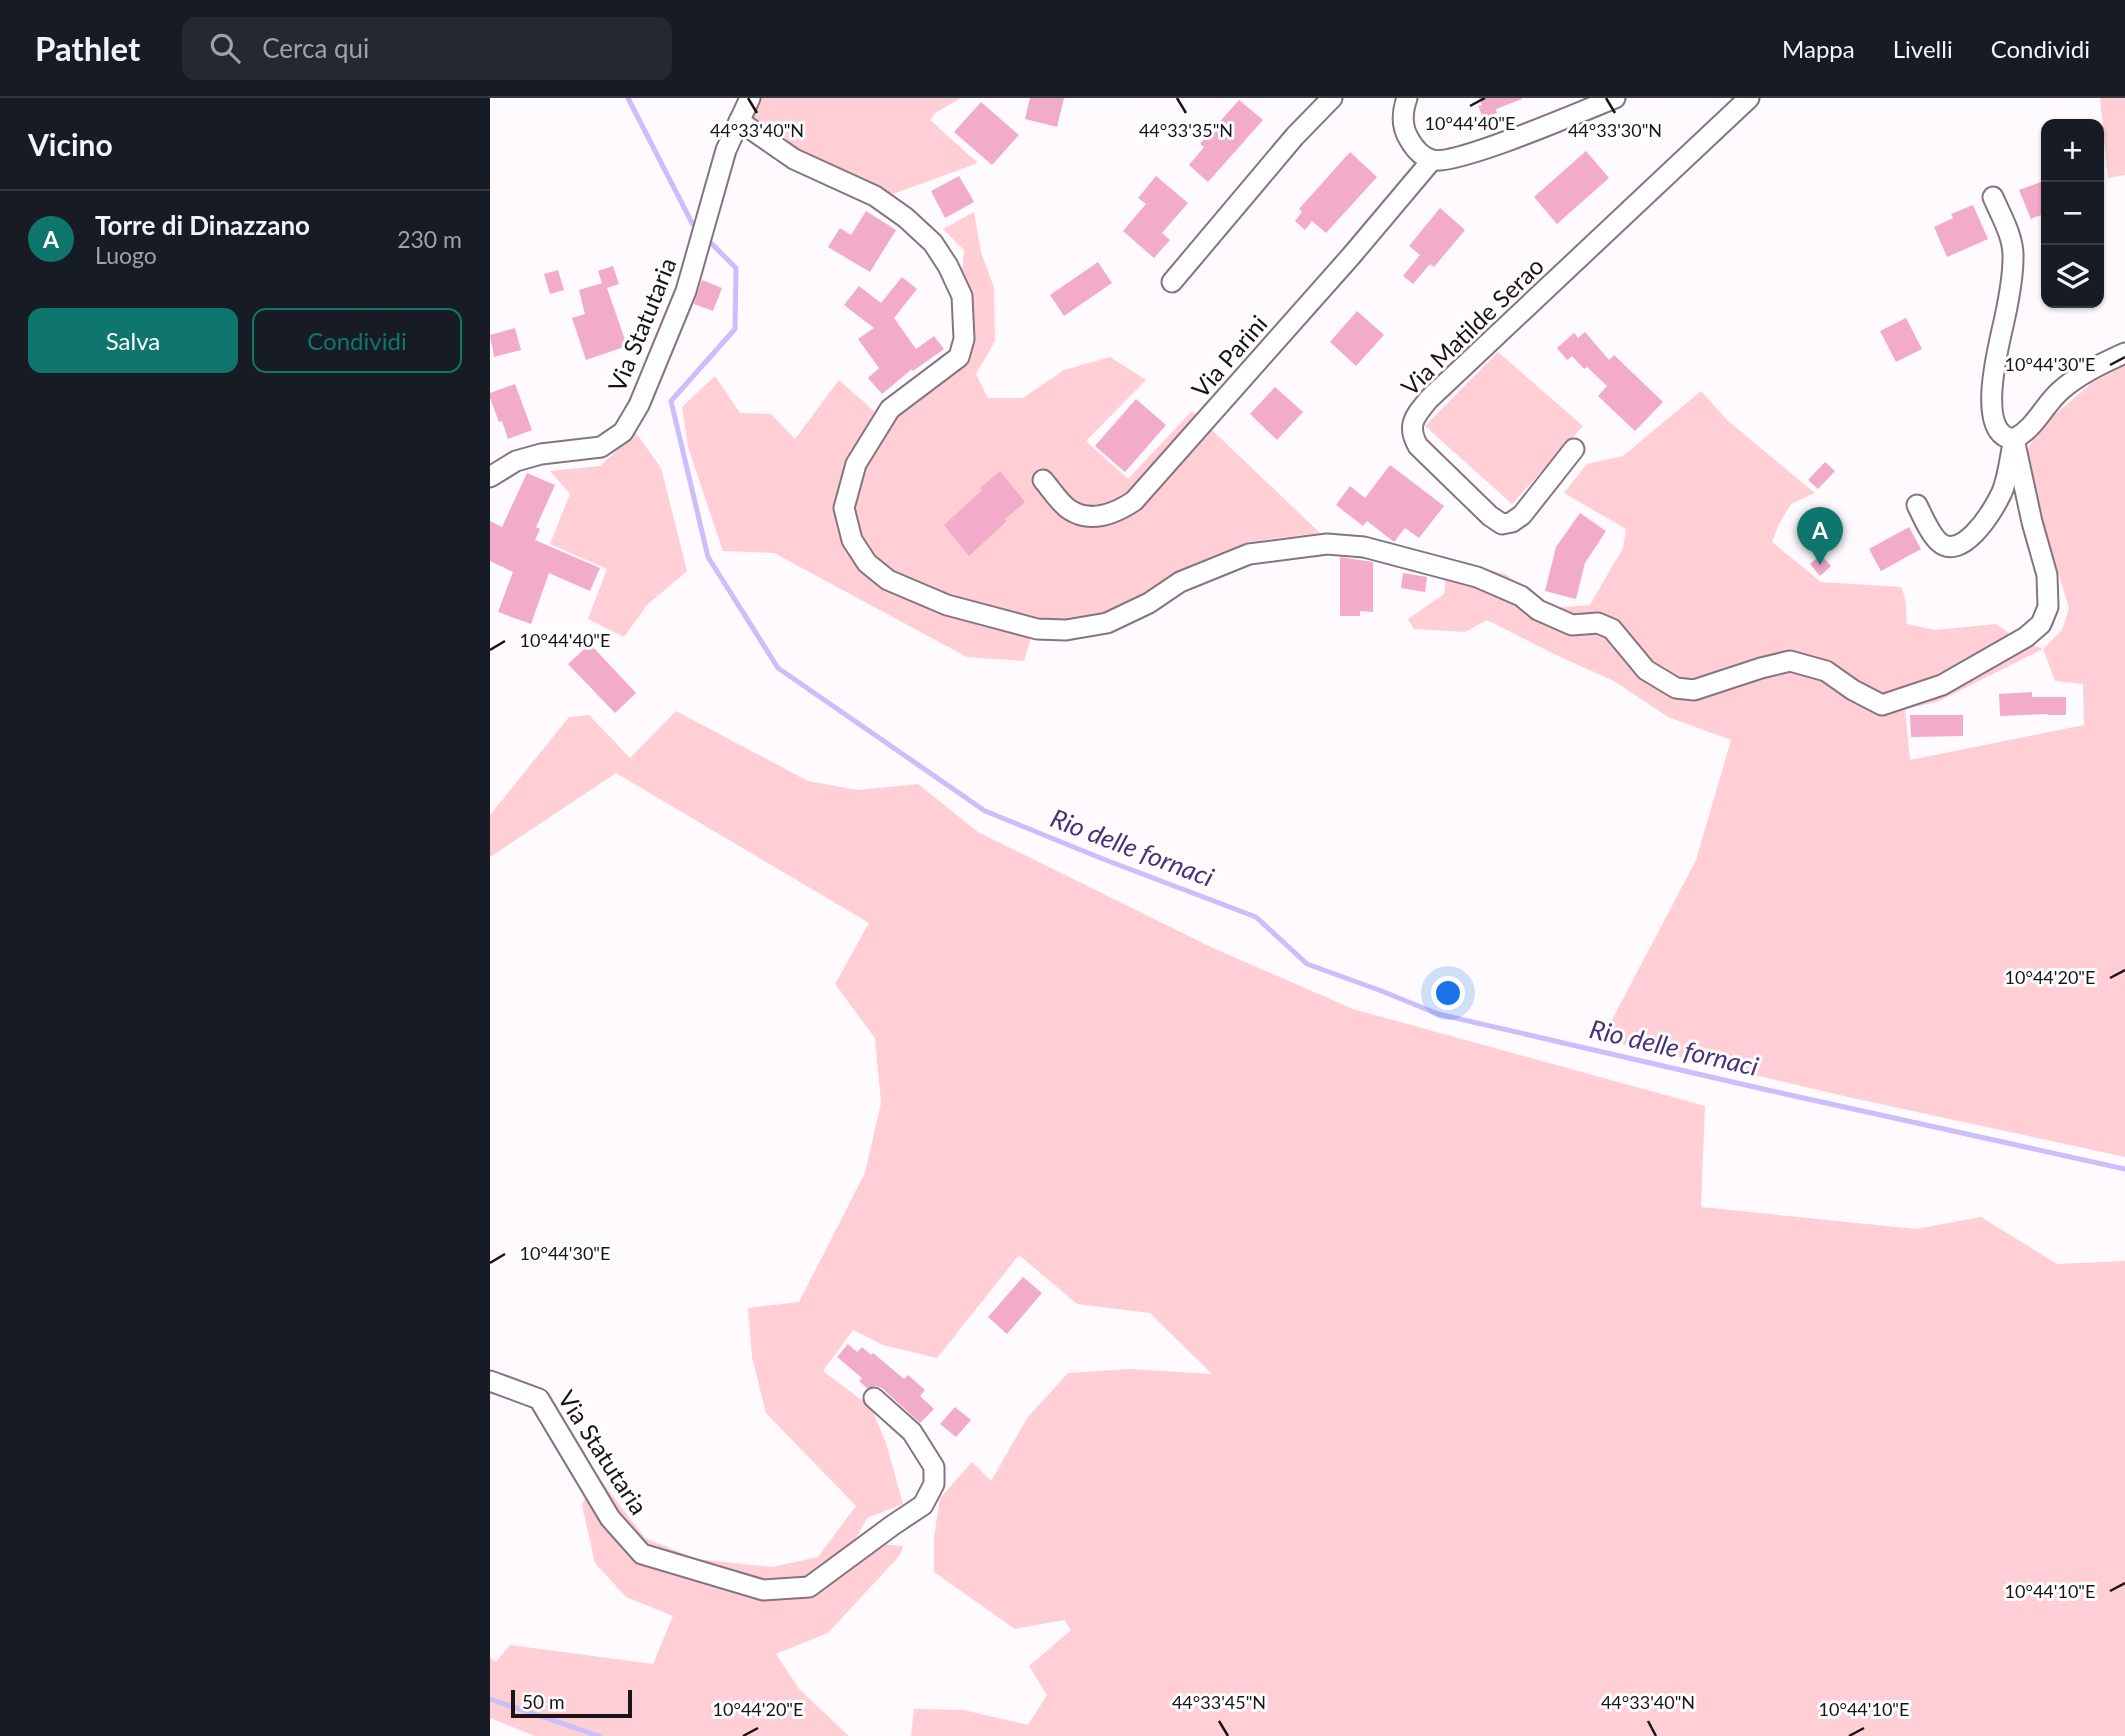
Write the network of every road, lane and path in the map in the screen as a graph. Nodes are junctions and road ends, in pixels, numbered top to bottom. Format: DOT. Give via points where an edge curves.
graph roads {
  1 [pos="750,98"];
  2 [pos="1332,98"];
  3 [pos="1408,98"];
  4 [pos="1615,98"];
  5 [pos="1749,98"];
  6 [pos="738,121"];
  7 [pos="1432,160"];
  8 [pos="1993,197"];
  9 [pos="1172,282"];
  10 [pos="2125,353"];
  11 [pos="2014,439"];
  12 [pos="1574,449"];
  13 [pos="490,477"];
  14 [pos="1043,480"];
  15 [pos="1917,505"];
  16 [pos="490,1381"];
  17 [pos="874,1398"];
  1 -- 6 [label="street, Via Statutaria"];
  2 -- 9 [label="street"];
  3 -- 7 [label="street" via="1402,121 1406,136"];
  4 -- 7 [label="street" via="1483,149 1446,161"];
  5 -- 12 [label="street, Via Matilde Serao" via="1429,399 1412,425 1418,446 1502,524 1522,515"];
  6 -- 11 [label="street" via="794,159 875,196 906,218 933,243 961,296 964,339 958,357 890,409 856,464 844,508 852,540 867,563 888,580 947,605 1037,629 1107,623 1180,582 1249,554 1327,544 1352,546 1477,578 1572,625 1598,623 1612,629 1646,670 1676,688 1694,690 1790,661 1826,671 1882,705 1942,685 2041,624 2048,607 2048,575"];
  6 -- 13 [label="street, Via Statutaria" via="686,291 639,405 623,432 601,447 528,457"];
  7 -- 14 [label="street, Via Parini" via="1134,501 1110,514 1082,515 1069,510"];
  8 -- 11 [label="street" via="2014,256 1993,373 1993,415 1998,431"];
  10 -- 11 [label="street" via="2060,391"];
  11 -- 15 [label="street" via="2001,495 1961,546 1938,542"];
  16 -- 17 [label="street, Via Statutaria" via="539,1399 610,1518 642,1554 763,1590 809,1587 923,1505 934,1484 934,1467 912,1432"];
}
